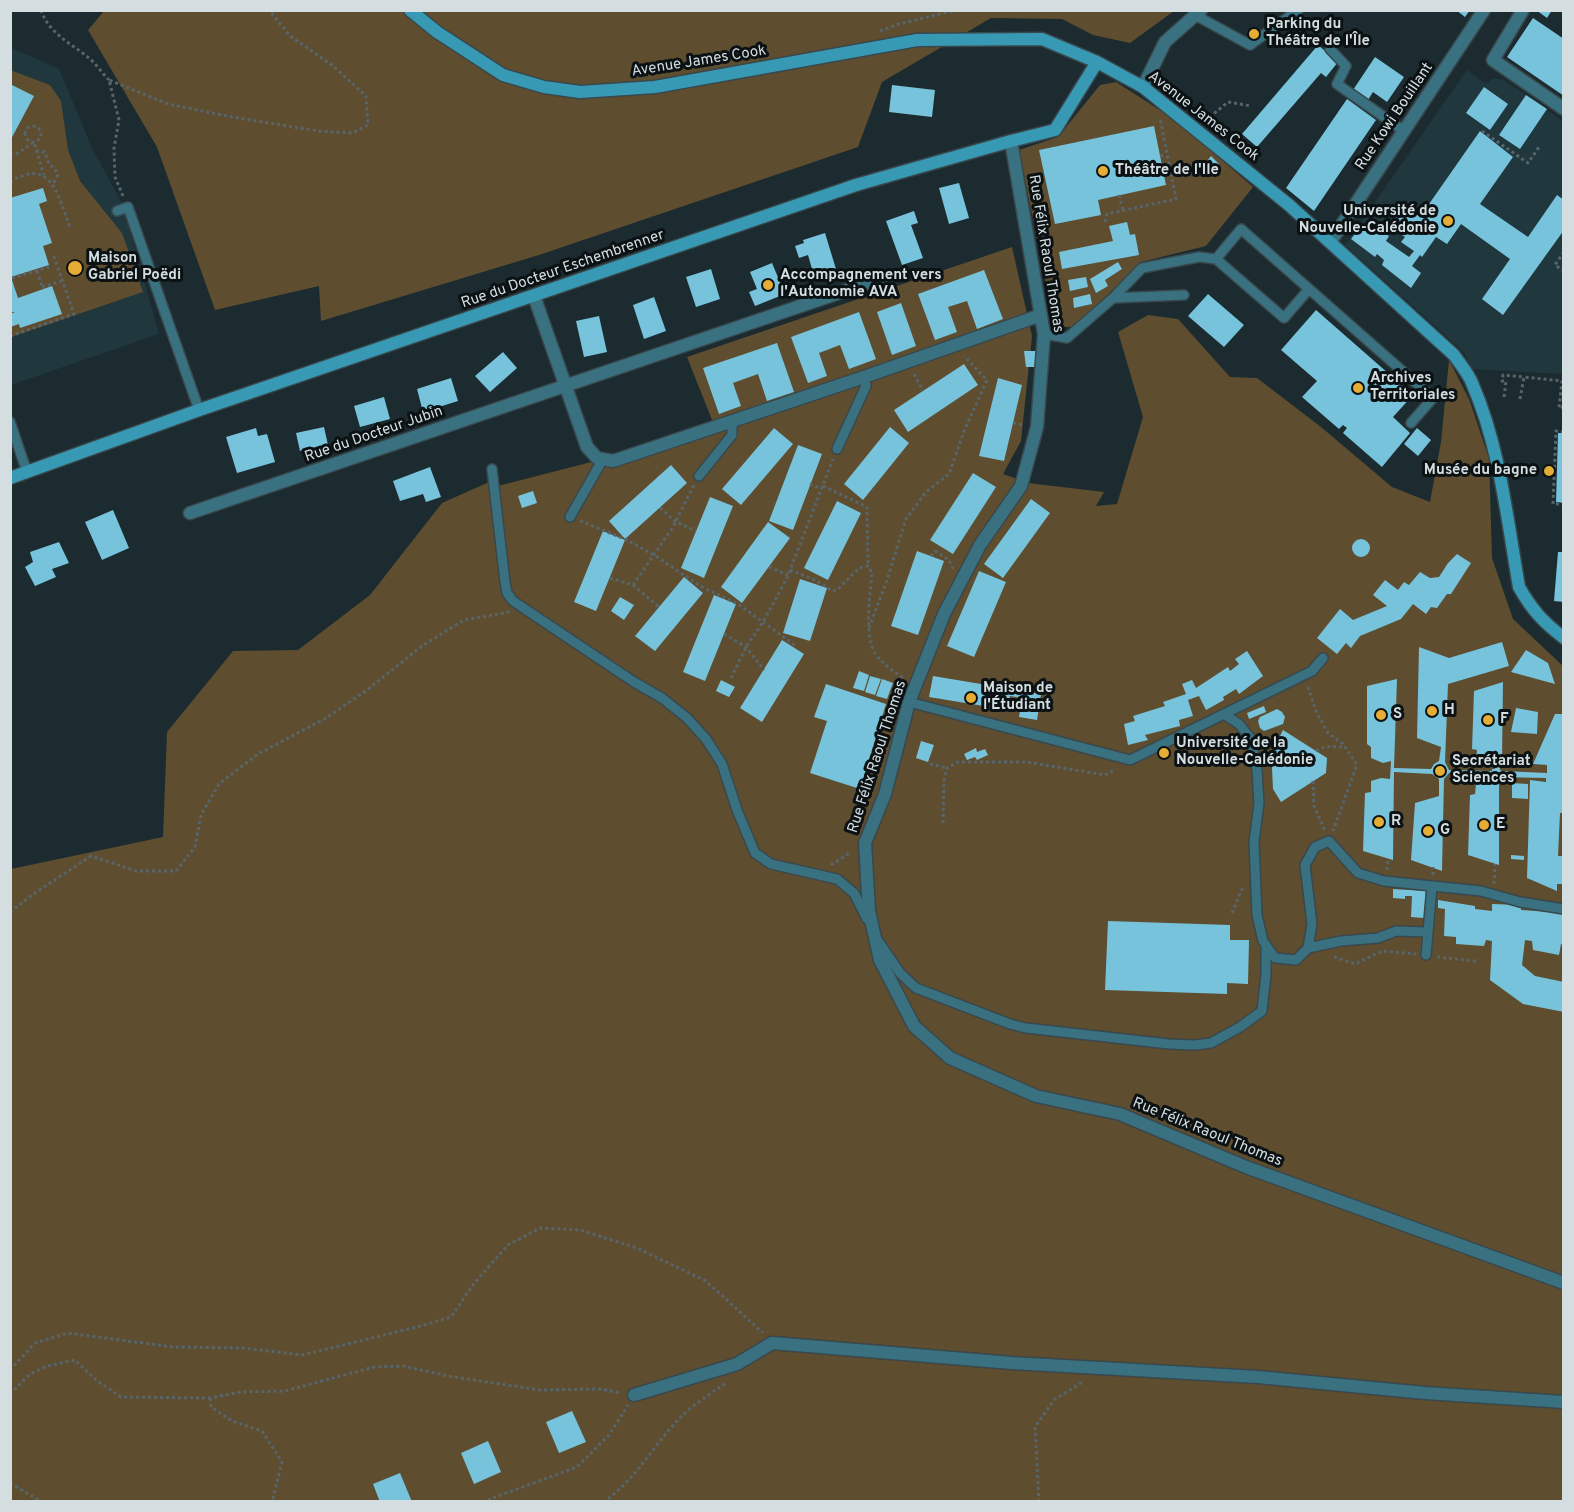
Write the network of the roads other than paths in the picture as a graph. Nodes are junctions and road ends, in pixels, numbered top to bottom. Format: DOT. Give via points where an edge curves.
graph roads {
  1 [pos="410,10"];
  2 [pos="1298,10"];
  3 [pos="1484,10"];
  4 [pos="1523,10"];
  5 [pos="1198,13"];
  6 [pos="1330,49"];
  7 [pos="1097,62"];
  8 [pos="1143,87"];
  9 [pos="1563,109"];
  10 [pos="1404,131"];
  11 [pos="1011,141"];
  12 [pos="117,211"];
  13 [pos="1331,241"];
  14 [pos="1216,259"];
  15 [pos="889,276"];
  16 [pos="1309,289"];
  17 [pos="1184,295"];
  18 [pos="534,296"];
  19 [pos="1113,298"];
  20 [pos="1041,315"];
  21 [pos="1044,334"];
  22 [pos="864,377"];
  23 [pos="567,386"];
  24 [pos="199,410"];
  25 [pos="732,420"];
  26 [pos="10,422"];
  27 [pos="1411,423"];
  28 [pos="837,449"];
  29 [pos="603,459"];
  30 [pos="492,469"];
  31 [pos="27,472"];
  32 [pos="699,476"];
  33 [pos="10,478"];
  34 [pos="190,513"];
  35 [pos="570,517"];
  36 [pos="1563,638"];
  37 [pos="1323,658"];
  38 [pos="909,702"];
  39 [pos="1225,714"];
  40 [pos="1432,886"];
  41 [pos="1563,909"];
  42 [pos="872,932"];
  43 [pos="1428,932"];
  44 [pos="1266,945"];
  45 [pos="1308,948"];
  46 [pos="1426,955"];
  47 [pos="1563,1283"];
  48 [pos="634,1395"];
  49 [pos="1563,1402"];
  1 -- 7 [label="main road, Avenue James Cook" via="502,75 580,92 655,87 917,40 1042,39"];
  2 -- 5 [label="lane" via="1250,45"];
  3 -- 10 [label="street, Rue Kowi Bouillant"];
  4 -- 9 [label="street" via="1492,60"];
  5 -- 8 [label="street" via="1165,42"];
  6 -- 10 [label="lane" via="1346,66 1338,84"];
  7 -- 8 [label="main road, Avenue James Cook"];
  7 -- 11 [label="main road, Rue du Docteur Eschembrenner" via="1054,130"];
  8 -- 13 [label="main road, Avenue James Cook"];
  10 -- 13 [label="street, Rue Kowi Bouillant"];
  11 -- 18 [label="main road, Rue du Docteur Eschembrenner" via="856,185"];
  11 -- 20 [label="street, Rue Félix Raoul Thomas"];
  12 -- 24 [label="lane" via="128,207"];
  13 -- 36 [label="main road, Avenue James Cook" via="1454,355 1471,380 1495,454 1519,587 1541,621"];
  14 -- 16 [label="lane" via="1284,318"];
  14 -- 16 [label="lane" via="1241,229"];
  14 -- 19 [label="lane" via="1199,257 1142,268"];
  15 -- 23 [label="street, Rue du Docteur Jubin"];
  16 -- 27 [label="lane" via="1433,398"];
  17 -- 19 [label="lane"];
  18 -- 23 [label="street"];
  18 -- 24 [label="main road, Rue du Docteur Eschembrenner"];
  19 -- 21 [label="lane" via="1067,339"];
  20 -- 21 [label="street, Rue Félix Raoul Thomas"];
  20 -- 22 [label="street"];
  21 -- 38 [label="street, Rue Félix Raoul Thomas" via="1037,427 1021,486 980,545 959,584"];
  22 -- 25 [label="street"];
  22 -- 28 [label="lane" via="866,387"];
  23 -- 29 [label="street" via="587,447"];
  23 -- 34 [label="street, Rue du Docteur Jubin"];
  24 -- 31 [label="main road, Rue du Docteur Eschembrenner"];
  25 -- 29 [label="street" via="613,460"];
  25 -- 32 [label="lane" via="732,435"];
  26 -- 31 [label="lane"];
  29 -- 35 [label="lane"];
  30 -- 42 [label="lane" via="507,593 513,601 687,718 722,764 755,853 771,864 837,879 854,893"];
  31 -- 33 [label="main road, Rue du Docteur Eschembrenner"];
  37 -- 39 [label="lane" via="1312,671"];
  38 -- 39 [label="lane" via="1130,760"];
  38 -- 42 [label="street, Rue Félix Raoul Thomas" via="885,794 865,843"];
  39 -- 44 [label="lane" via="1251,739 1257,770 1254,876 1257,915"];
  40 -- 41 [label="lane"];
  40 -- 43 [label="lane"];
  40 -- 45 [label="lane" via="1384,881 1358,873 1329,841 1315,847 1305,865 1312,924"];
  42 -- 44 [label="lane" via="894,966 916,988 958,1005 1026,1028 1169,1044 1211,1043 1262,1011"];
  42 -- 47 [label="street, Rue Félix Raoul Thomas" via="880,960 914,1026 950,1058 1036,1095 1120,1114 1246,1167"];
  43 -- 45 [label="lane" via="1396,931 1378,938"];
  43 -- 46 [label="lane"];
  44 -- 45 [label="lane" via="1275,958 1296,960"];
  48 -- 49 [label="street" via="737,1364 772,1343"];
}
